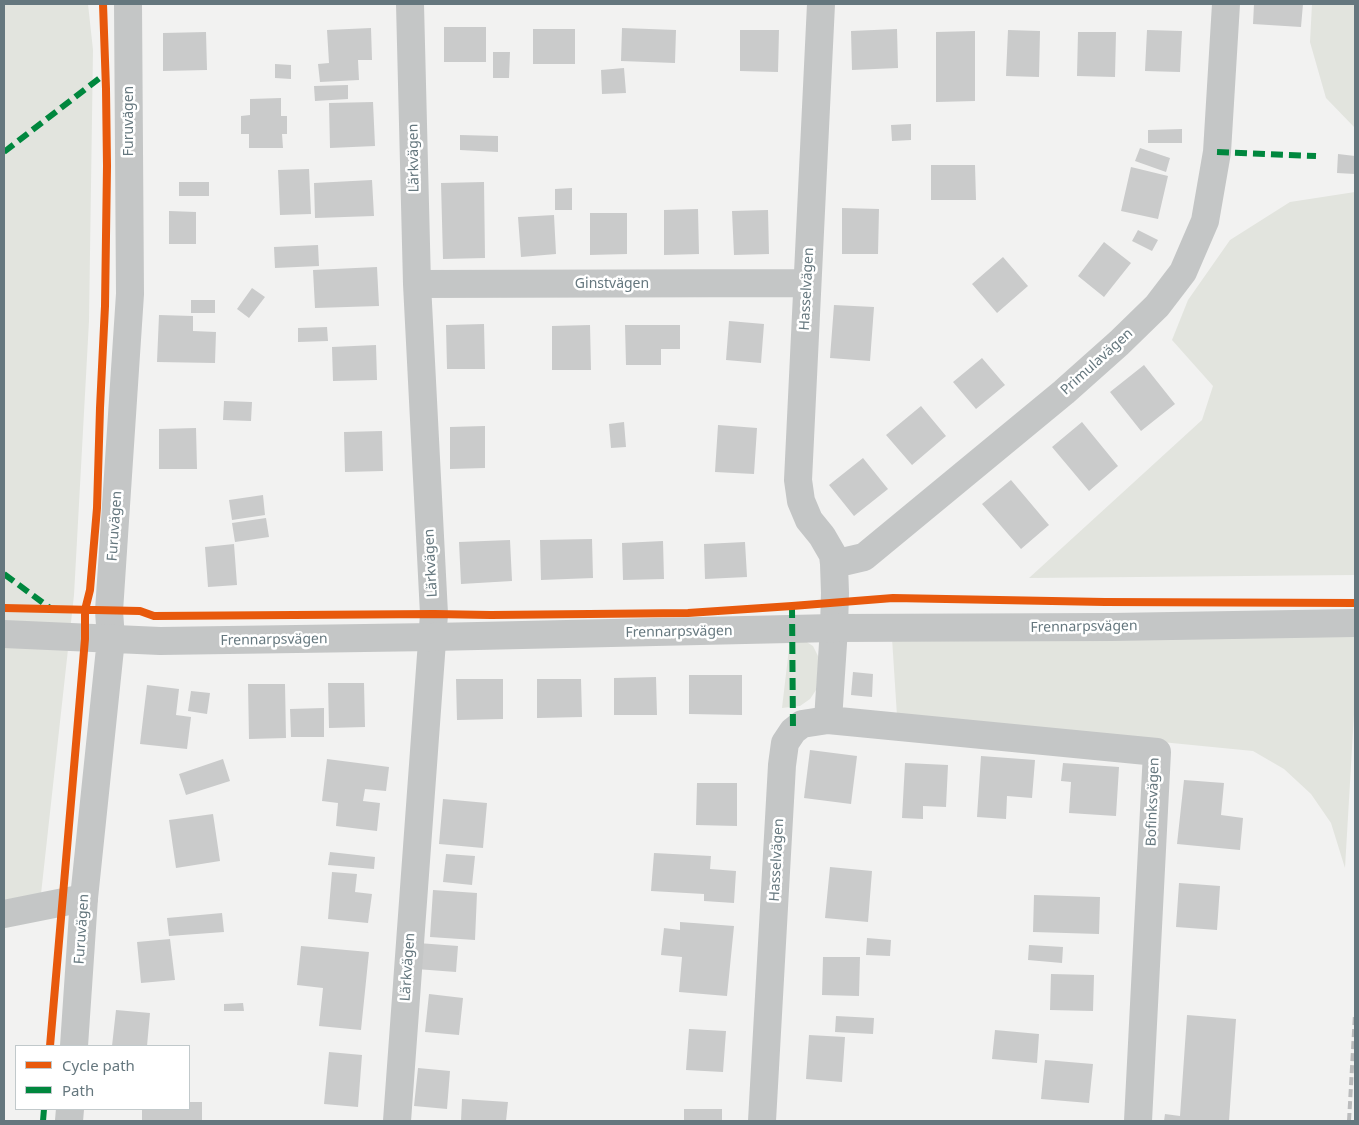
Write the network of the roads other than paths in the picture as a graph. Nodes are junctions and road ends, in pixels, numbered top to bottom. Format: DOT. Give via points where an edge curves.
graph roads {
  1 [pos="128,4"];
  2 [pos="410,4"];
  3 [pos="821,4"];
  4 [pos="1226,4"];
  5 [pos="807,283"];
  6 [pos="417,284"];
  7 [pos="834,564"];
  8 [pos="1355,623"];
  9 [pos="834,628"];
  10 [pos="4,634"];
  11 [pos="433,637"];
  12 [pos="111,639"];
  13 [pos="828,720"];
  14 [pos="84,898"];
  15 [pos="4,914"];
  16 [pos="74,1045"];
  17 [pos="397,1121"];
  18 [pos="762,1121"];
  19 [pos="1138,1121"];
  1 -- 12 [label="street, Furuvägen" via="130,294 109,611"];
  2 -- 6 [label="street, Lärkvägen"];
  3 -- 5 [label="street, Hasselvägen"];
  4 -- 7 [label="street, Primulavägen" via="1218,152 1205,220 1183,272 1157,306 1064,392 864,557"];
  5 -- 6 [label="street, Ginstvägen"];
  5 -- 7 [label="street, Hasselvägen" via="798,480 808,520 826,542"];
  6 -- 11 [label="street, Lärkvägen"];
  7 -- 9 [label="street"];
  8 -- 9 [label="street, Frennarpsvägen"];
  9 -- 11 [label="street, Frennarpsvägen"];
  9 -- 13 [label="street"];
  10 -- 12 [label="street, Frennarpsvägen"];
  11 -- 12 [label="street, Frennarpsvägen"];
  11 -- 17 [label="street, Lärkvägen"];
  12 -- 14 [label="street, Furuvägen"];
  13 -- 18 [label="street, Hasselvägen" via="802,724 784,743"];
  13 -- 19 [label="street, Bofinksvägen" via="1156,752"];
  14 -- 15 [label="street"];
  14 -- 16 [label="street, Furuvägen"];
}
